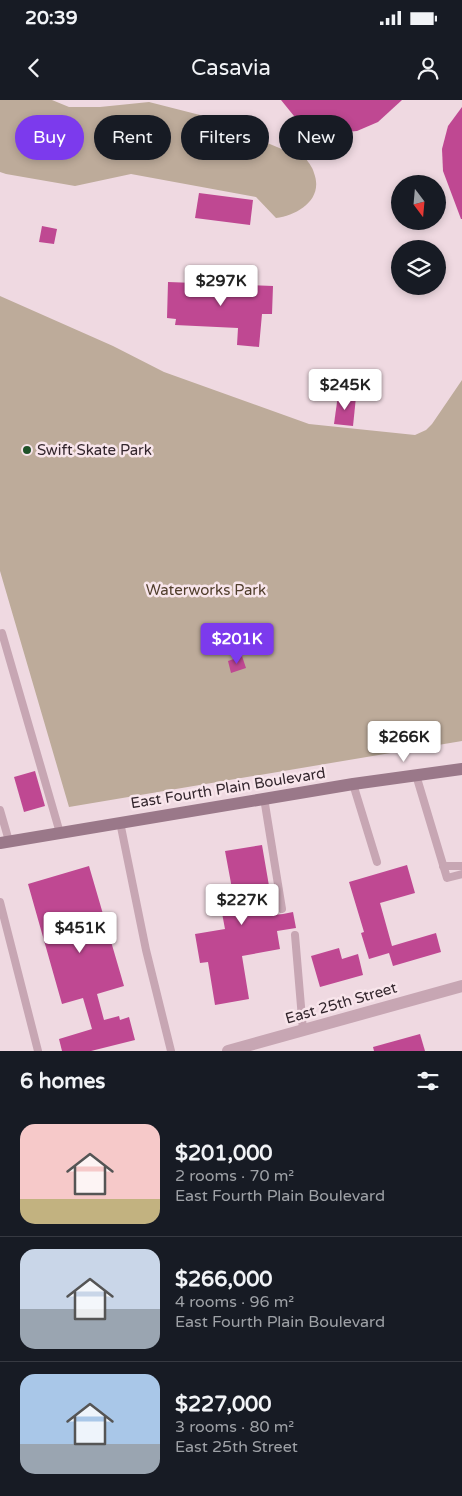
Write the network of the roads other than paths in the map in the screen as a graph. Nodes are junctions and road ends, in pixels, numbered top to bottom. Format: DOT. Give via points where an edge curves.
graph roads {
  1 [pos="2,633"];
  2 [pos="462,769"];
  3 [pos="416,775"];
  4 [pos="353,784"];
  5 [pos="264,798"];
  6 [pos="0,810"];
  7 [pos="120,822"];
  8 [pos="60,833"];
  9 [pos="5,842"];
  10 [pos="377,862"];
  11 [pos="443,866"];
  12 [pos="462,866"];
  13 [pos="462,874"];
  14 [pos="0,902"];
  15 [pos="282,909"];
  16 [pos="295,935"];
  17 [pos="462,986"];
  18 [pos="303,1030"];
  19 [pos="38,1051"];
  20 [pos="171,1051"];
  21 [pos="228,1051"];
  1 -- 8 [label="lane"];
  2 -- 3 [label="main road, East Fourth Plain Boulevard"];
  3 -- 4 [label="main road, East Fourth Plain Boulevard"];
  3 -- 11 [label="lane"];
  4 -- 5 [label="main road, East Fourth Plain Boulevard"];
  4 -- 10 [label="lane"];
  5 -- 7 [label="main road, East Fourth Plain Boulevard"];
  5 -- 15 [label="lane"];
  6 -- 9 [label="lane"];
  7 -- 8 [label="main road, East Fourth Plain Boulevard"];
  7 -- 20 [label="lane"];
  8 -- 9 [label="main road, East Fourth Plain Boulevard"];
  11 -- 12 [label="lane"];
  11 -- 13 [label="lane" via="447,878"];
  14 -- 19 [label="lane"];
  16 -- 18 [label="lane"];
  17 -- 18 [label="street, East 25th Street"];
  18 -- 21 [label="street, East 25th Street"];
}
